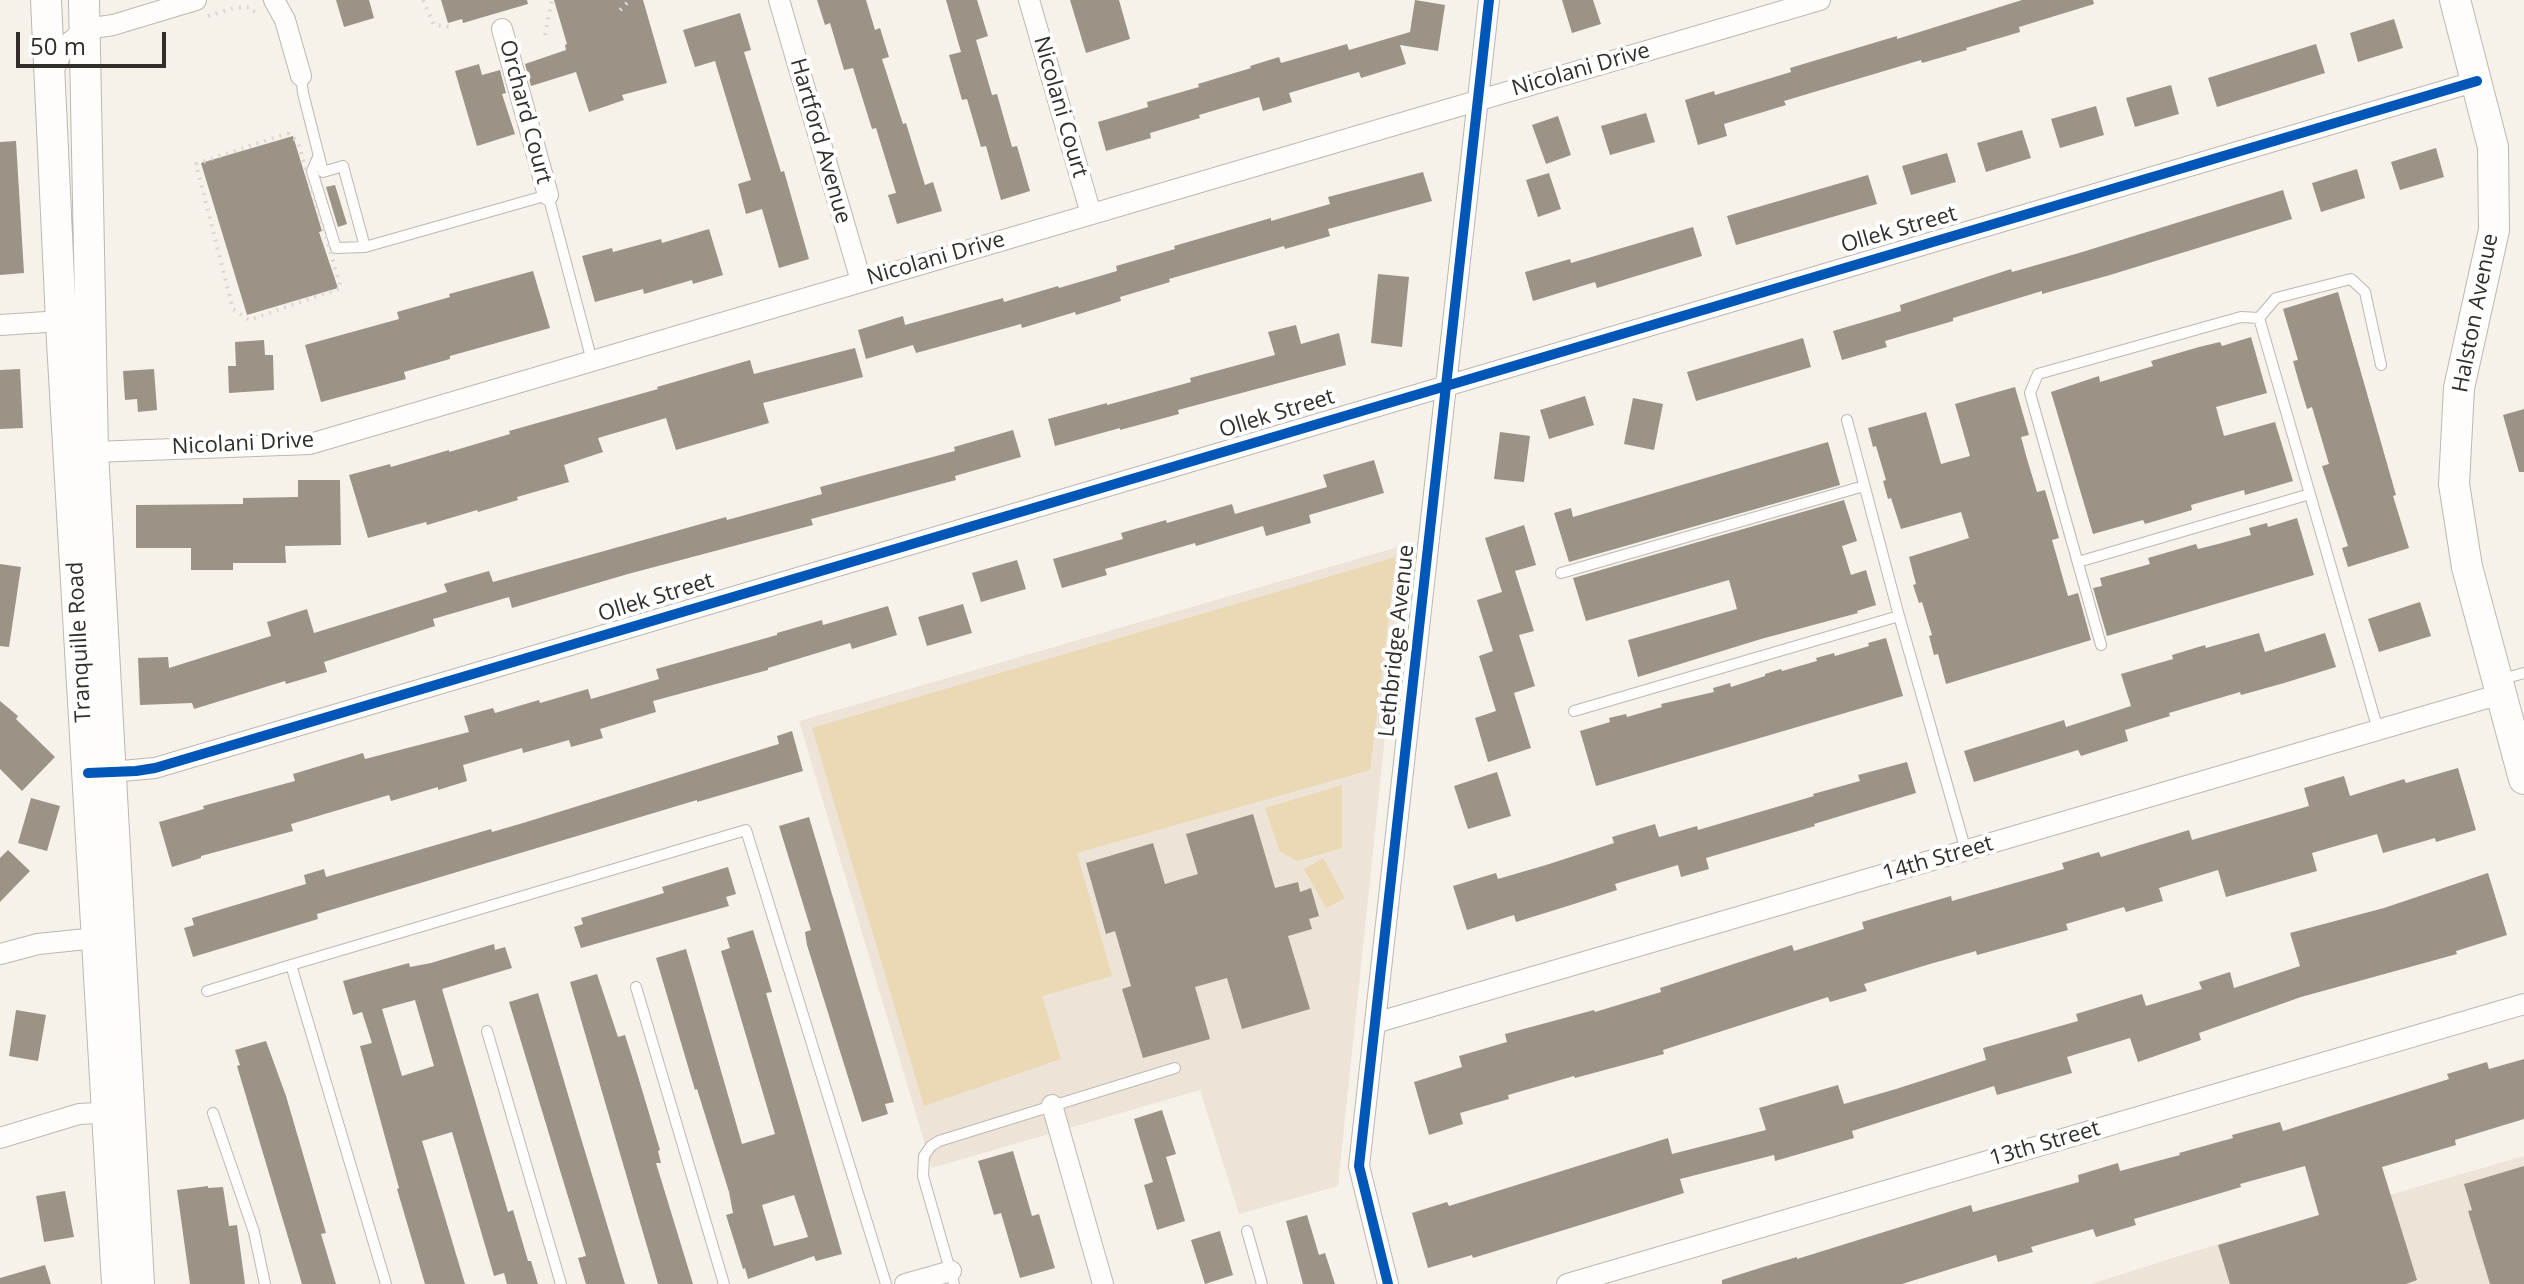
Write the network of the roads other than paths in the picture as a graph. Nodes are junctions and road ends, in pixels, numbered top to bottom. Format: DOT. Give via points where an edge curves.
graph roads {
  1 [pos="46,0"];
  2 [pos="274,0"];
  3 [pos="779,0"];
  4 [pos="1029,0"];
  5 [pos="1489,0"];
  6 [pos="1820,0"];
  7 [pos="2455,0"];
  8 [pos="202,8"];
  9 [pos="85,15"];
  10 [pos="502,29"];
  11 [pos="301,76"];
  12 [pos="51,77"];
  13 [pos="2477,81"];
  14 [pos="1478,100"];
  15 [pos="319,155"];
  16 [pos="548,195"];
  17 [pos="1091,214"];
  18 [pos="365,247"];
  19 [pos="861,281"];
  20 [pos="2259,318"];
  21 [pos="61,321"];
  22 [pos="0,325"];
  23 [pos="91,346"];
  24 [pos="592,361"];
  25 [pos="2381,365"];
  26 [pos="1445,385"];
  27 [pos="1847,420"];
  28 [pos="93,452"];
  29 [pos="1864,486"];
  30 [pos="2310,494"];
  31 [pos="71,497"];
  32 [pos="2078,562"];
  33 [pos="1561,573"];
  34 [pos="1899,616"];
  35 [pos="2101,645"];
  36 [pos="2507,683"];
  37 [pos="1574,711"];
  38 [pos="2378,730"];
  39 [pos="99,773"];
  40 [pos="2524,779"];
  41 [pos="1966,851"];
  42 [pos="108,937"];
  43 [pos="0,954"];
  44 [pos="291,965"];
  45 [pos="636,987"];
  46 [pos="207,991"];
  47 [pos="2524,1004"];
  48 [pos="1375,1023"];
  49 [pos="487,1031"];
  50 [pos="1175,1068"];
  51 [pos="1052,1105"];
  52 [pos="118,1112"];
  53 [pos="213,1113"];
  54 [pos="0,1138"];
  55 [pos="1247,1231"];
  56 [pos="953,1278"];
  57 [pos="117,1284"];
  58 [pos="139,1284"];
  59 [pos="265,1284"];
  60 [pos="386,1284"];
  61 [pos="561,1284"];
  62 [pos="724,1284"];
  63 [pos="886,1284"];
  64 [pos="905,1284"];
  65 [pos="1103,1284"];
  66 [pos="1262,1284"];
  67 [pos="1388,1284"];
  68 [pos="1567,1284"];
  1 -- 12 [label="main road, Tranquille Road"];
  2 -- 11 [label="street"];
  3 -- 19 [label="street, Hartford Avenue"];
  4 -- 17 [label="street, Nicolani Court"];
  5 -- 14 [label="street, Lethbridge Avenue"];
  6 -- 14 [label="street, Nicolani Drive"];
  7 -- 13 [label="main road, Halston Avenue"];
  8 -- 9 [label="street" via="113,25"];
  9 -- 12 [label="street"];
  9 -- 23 [label="main road, Tranquille Road"];
  10 -- 16 [label="street, Orchard Court"];
  11 -- 15 [label="lane"];
  12 -- 21 [label="main road, Tranquille Road"];
  13 -- 26 [label="street, Ollek Street"];
  13 -- 36 [label="main road, Halston Avenue" via="2493,147 2494,230 2459,388 2454,484 2467,567"];
  14 -- 17 [label="street, Nicolani Drive"];
  14 -- 26 [label="street, Lethbridge Avenue"];
  15 -- 18 [label="lane" via="323,172 343,166"];
  15 -- 18 [label="lane" via="312,171 336,248"];
  16 -- 18 [label="lane"];
  16 -- 24 [label="lane"];
  17 -- 19 [label="street, Nicolani Drive"];
  19 -- 24 [label="street, Nicolani Drive"];
  20 -- 25 [label="lane" via="2276,298 2351,279 2365,292"];
  20 -- 30 [label="lane"];
  20 -- 32 [label="lane" via="2241,317 2038,374 2030,393"];
  21 -- 22 [label="street"];
  21 -- 23 [label="street" via="79,327"];
  21 -- 31 [label="main road, Tranquille Road"];
  23 -- 28 [label="main road, Tranquille Road"];
  24 -- 28 [label="street, Nicolani Drive" via="310,444"];
  26 -- 39 [label="street, Ollek Street" via="171,763"];
  26 -- 48 [label="street, Lethbridge Avenue"];
  27 -- 29 [label="lane"];
  28 -- 31 [label="street" via="80,466"];
  28 -- 39 [label="main road, Tranquille Road"];
  29 -- 33 [label="lane"];
  29 -- 34 [label="lane"];
  30 -- 32 [label="lane"];
  30 -- 38 [label="lane"];
  31 -- 39 [label="main road, Tranquille Road"];
  32 -- 35 [label="lane"];
  34 -- 37 [label="lane"];
  34 -- 41 [label="lane"];
  36 -- 38 [label="street, 14th Street"];
  36 -- 40 [label="main road, Halston Avenue"];
  38 -- 41 [label="street, 14th Street"];
  39 -- 42 [label="main road, Tranquille Road"];
  41 -- 48 [label="street, 14th Street"];
  42 -- 43 [label="street"];
  42 -- 52 [label="main road, Tranquille Road"];
  44 -- 46 [label="lane"];
  44 -- 60 [label="lane"];
  44 -- 63 [label="lane" via="746,830"];
  45 -- 62 [label="lane"];
  47 -- 68 [label="street, 13th Street"];
  48 -- 67 [label="street, Lethbridge Avenue" via="1359,1166"];
  49 -- 61 [label="lane"];
  50 -- 51 [label="lane"];
  51 -- 56 [label="lane" via="939,1141 924,1156 923,1176"];
  51 -- 65 [label="street"];
  52 -- 54 [label="street" via="79,1114"];
  52 -- 57 [label="main road, Tranquille Road"];
  52 -- 58 [label="main road, Tranquille Road"];
  53 -- 59 [label="lane" via="254,1232"];
  55 -- 66 [label="lane"];
  56 -- 64 [label="street"];
}
